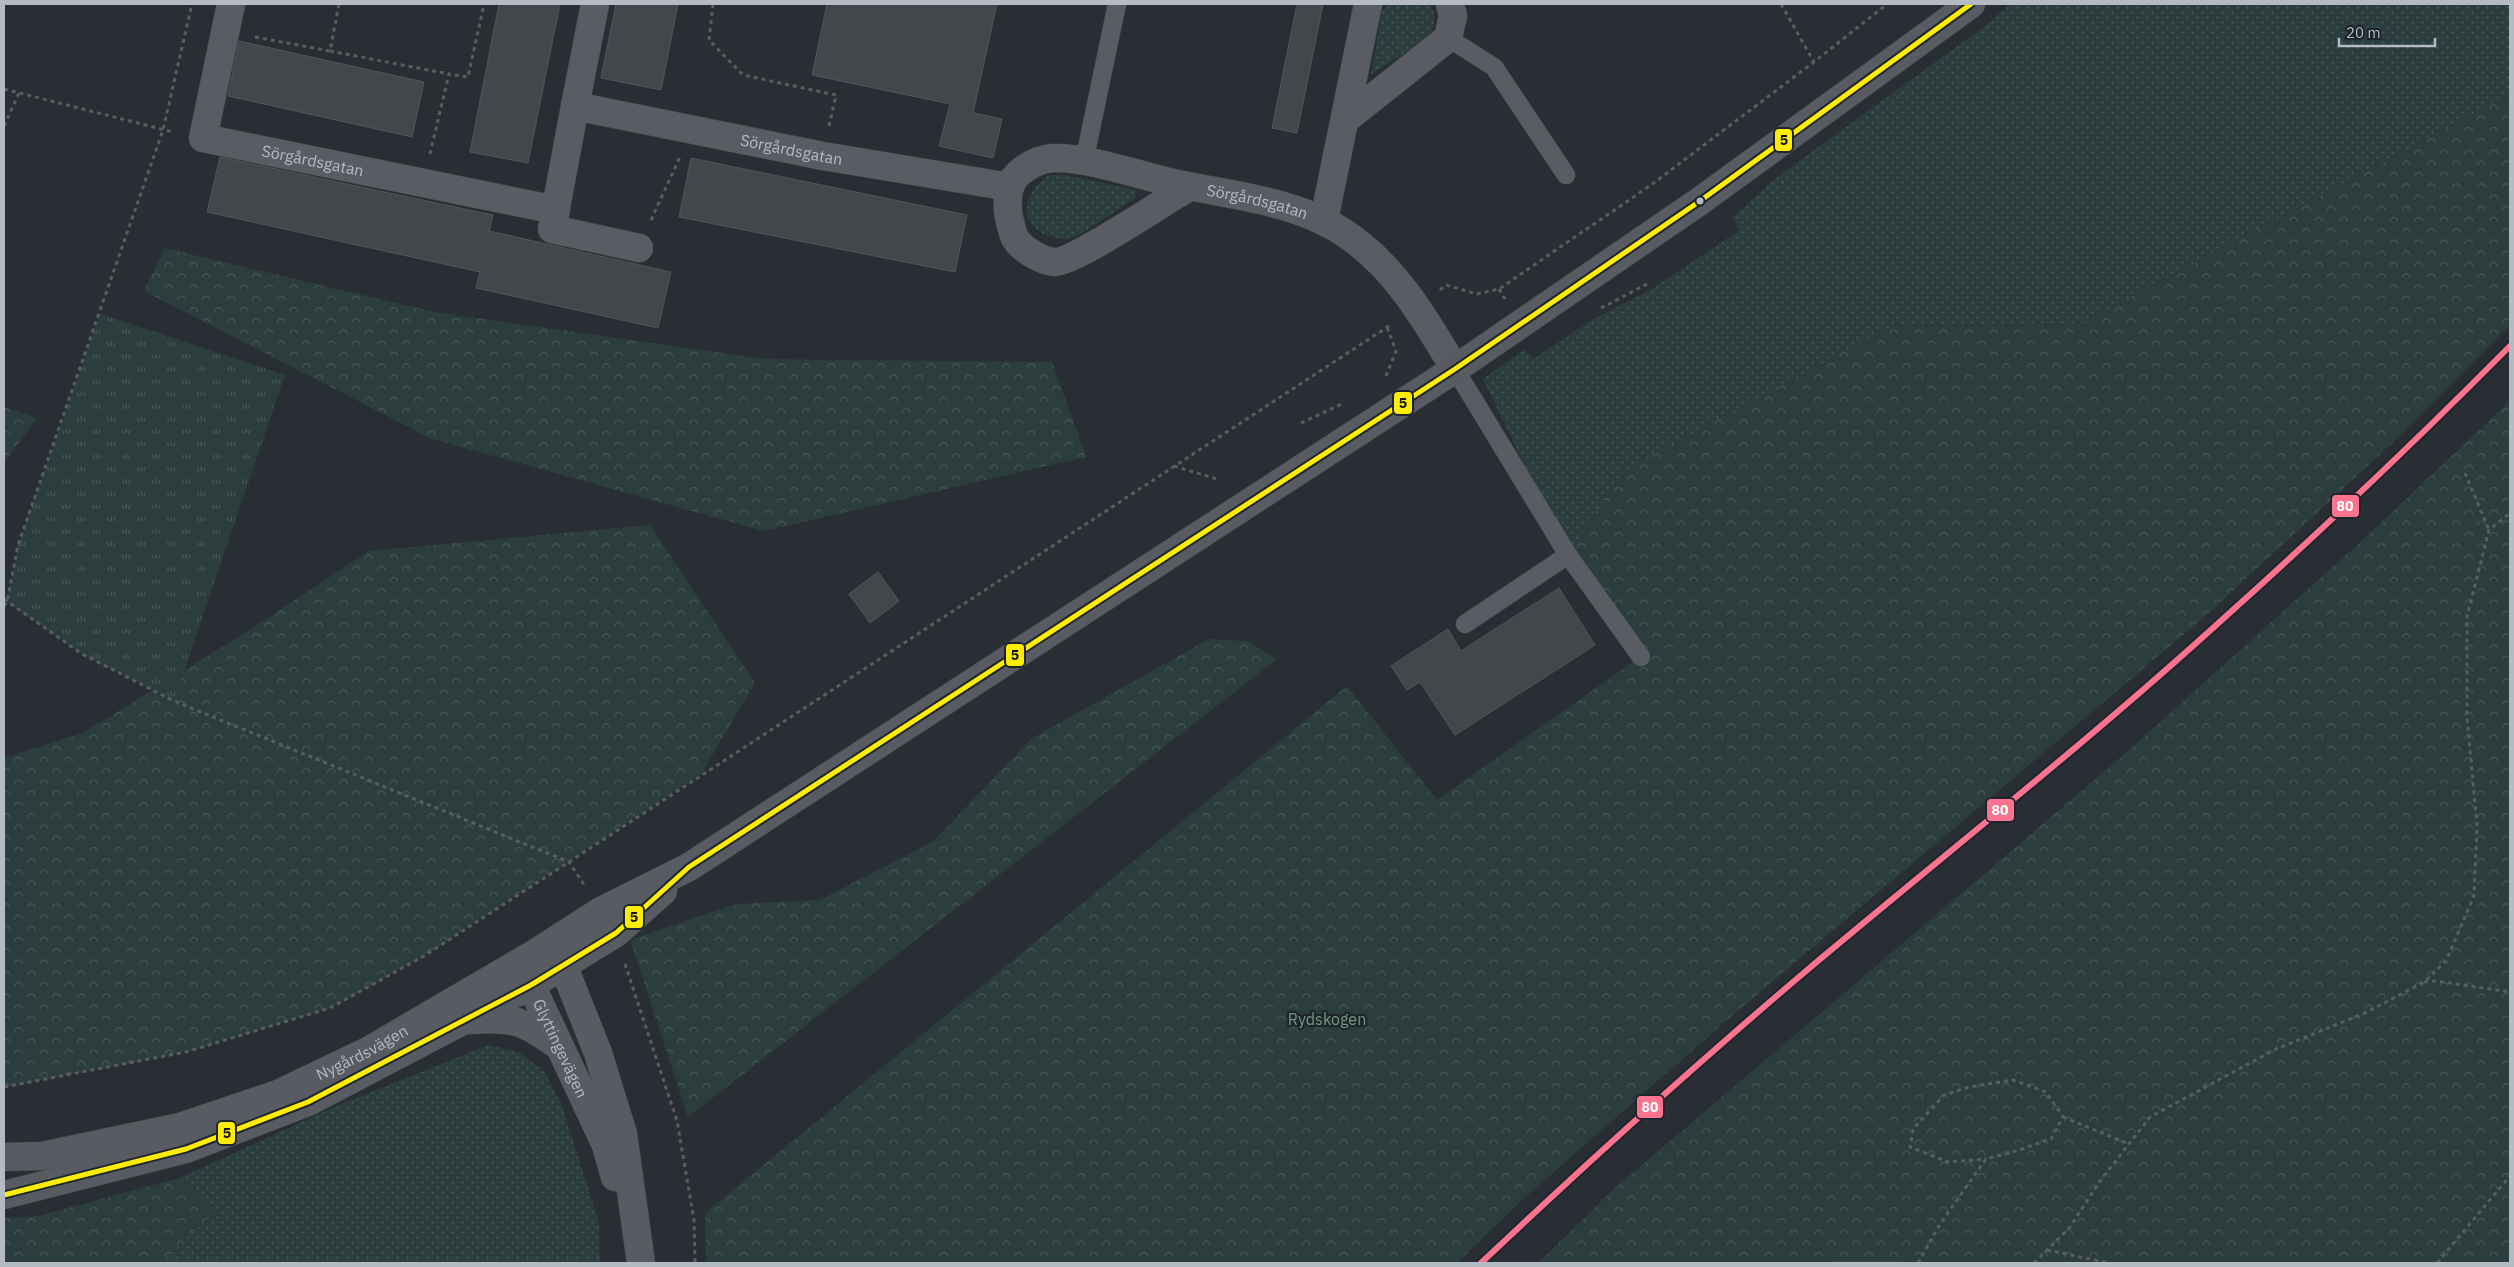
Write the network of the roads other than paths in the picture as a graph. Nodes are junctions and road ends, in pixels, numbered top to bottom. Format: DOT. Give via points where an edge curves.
graph roads {
  1 [pos="231,4"];
  2 [pos="595,4"];
  3 [pos="1117,4"];
  4 [pos="1368,4"];
  5 [pos="1450,4"];
  6 [pos="1971,4"];
  7 [pos="1448,38"];
  8 [pos="575,106"];
  9 [pos="1346,119"];
  10 [pos="1084,162"];
  11 [pos="1566,175"];
  12 [pos="1010,187"];
  13 [pos="1189,187"];
  14 [pos="556,210"];
  15 [pos="1324,220"];
  16 [pos="639,248"];
  17 [pos="1455,369"];
  18 [pos="1568,555"];
  19 [pos="1465,624"];
  20 [pos="1641,657"];
  21 [pos="689,867"];
  22 [pos="534,954"];
  23 [pos="563,965"];
  24 [pos="532,985"];
  25 [pos="464,1020"];
  26 [pos="561,1048"];
  27 [pos="4,1158"];
  28 [pos="4,1195"];
  29 [pos="640,1263"];
  1 -- 14 [label="street, Sörgårdsgatan" via="203,138"];
  2 -- 8 [label="street"];
  3 -- 10 [label="lane"];
  4 -- 9 [label="street, Sörgårdsgatan"];
  5 -- 7 [label="street" via="1453,16"];
  6 -- 17 [label="street, Nygårdsvägen" via="1700,200"];
  7 -- 9 [label="street"];
  7 -- 11 [label="lane" via="1494,67"];
  8 -- 12 [label="street, Sörgårdsgatan" via="823,156"];
  8 -- 14 [label="street"];
  9 -- 15 [label="street, Sörgårdsgatan"];
  10 -- 12 [label="street, Sörgårdsgatan" via="1065,158 1039,161 1015,176"];
  10 -- 13 [label="street, Sörgårdsgatan"];
  12 -- 13 [label="street, Sörgårdsgatan" via="1007,212 1015,239 1035,255 1055,262 1086,250"];
  13 -- 15 [label="street, Sörgårdsgatan" via="1282,205"];
  14 -- 16 [label="street" via="552,229"];
  15 -- 17 [label="street, Sörgårdsgatan" via="1372,254 1394,276 1418,308"];
  17 -- 18 [label="lane"];
  17 -- 21 [label="street, Nygårdsvägen"];
  18 -- 19 [label="lane"];
  18 -- 20 [label="lane"];
  21 -- 22 [label="street, Nygårdsvägen" via="601,911"];
  21 -- 23 [label="street, Nygårdsvägen" via="616,933"];
  22 -- 23 [label="street"];
  22 -- 24 [label="street, Glyttingevägen"];
  22 -- 27 [label="street, Nygårdsvägen" via="368,1051 278,1094 180,1127 42,1156"];
  23 -- 24 [label="street, Nygårdsvägen"];
  23 -- 29 [label="street, Glyttingevägen" via="598,1053 623,1134"];
  24 -- 25 [label="street, Nygårdsvägen"];
  24 -- 26 [label="street, Glyttingevägen"];
  25 -- 26 [label="street" via="514,1020 533,1028"];
  25 -- 28 [label="street, Nygårdsvägen" via="308,1102 186,1149"];
  26 -- 29 [label="street, Glyttingevägen" via="606,1145"];
}
